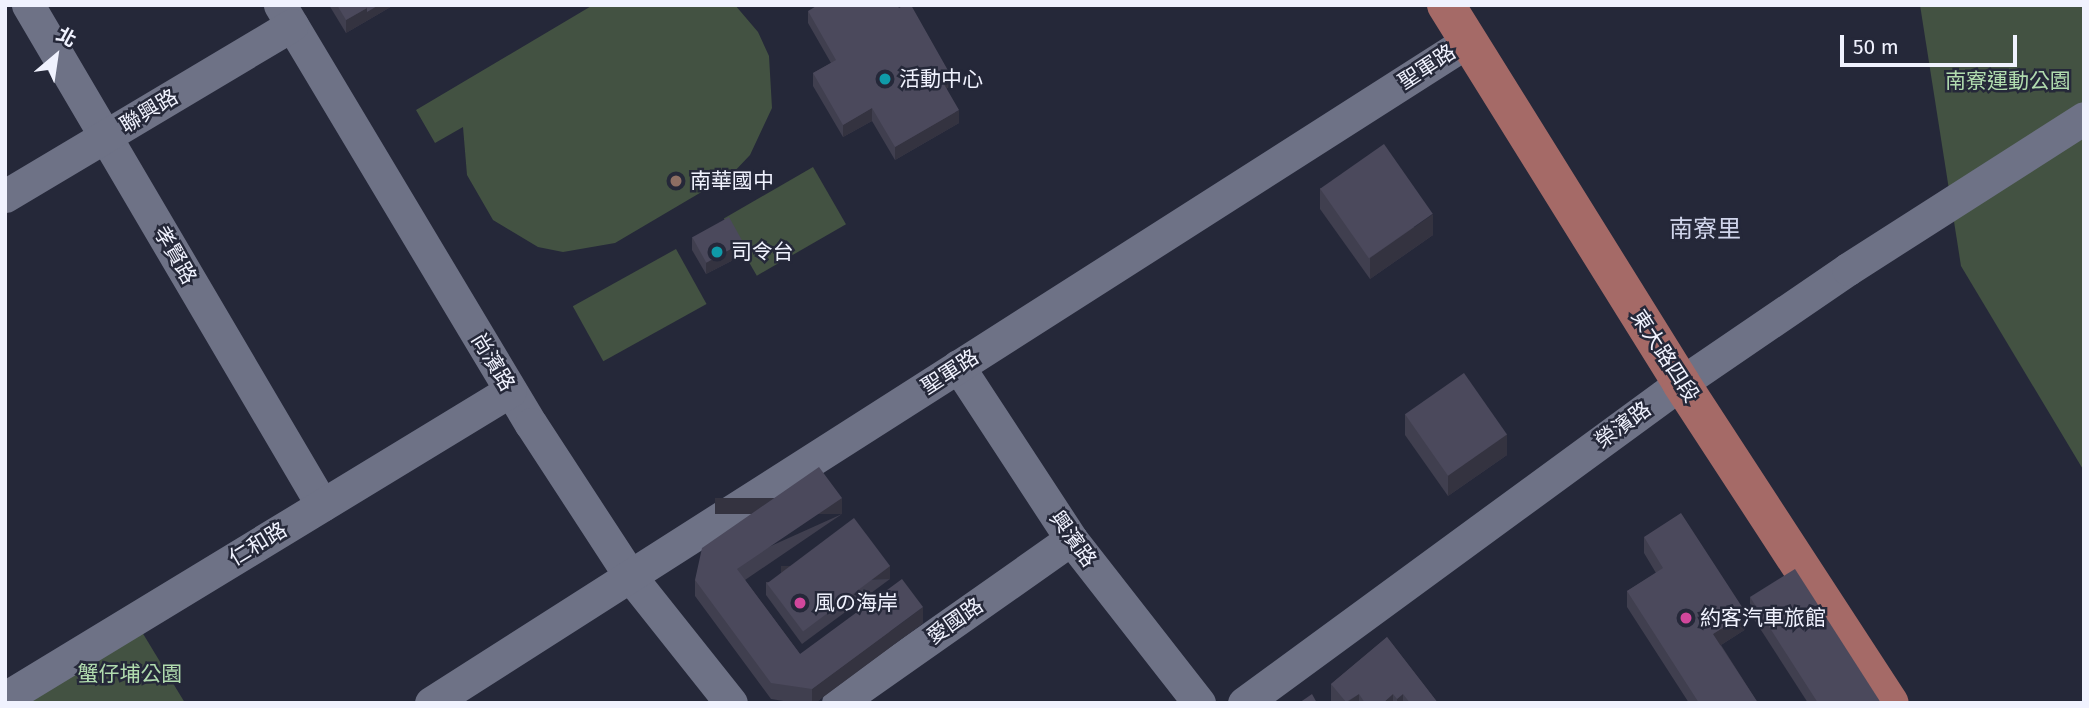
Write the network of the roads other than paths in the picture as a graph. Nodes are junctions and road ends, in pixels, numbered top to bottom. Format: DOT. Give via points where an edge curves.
graph roads {
  1 [pos="28,5"];
  2 [pos="1446,5"];
  3 [pos="286,15"];
  4 [pos="1468,41"];
  5 [pos="2084,118"];
  6 [pos="105,136"];
  7 [pos="5,196"];
  8 [pos="958,366"];
  9 [pos="1681,383"];
  10 [pos="510,391"];
  11 [pos="322,505"];
  12 [pos="1071,540"];
  13 [pos="630,576"];
  14 [pos="5,698"];
  15 [pos="431,703"];
  16 [pos="731,703"];
  17 [pos="838,703"];
  18 [pos="1199,703"];
  19 [pos="1244,703"];
  20 [pos="1890,703"];
  1 -- 6 [label="street, 孝賢路"];
  2 -- 4 [label="main road, 東大路四段"];
  3 -- 6 [label="street, 聯興路"];
  3 -- 10 [label="street, 尚濱路"];
  4 -- 8 [label="street, 聖軍路"];
  4 -- 9 [label="main road, 東大路四段"];
  5 -- 9 [label="street, 榮濱路"];
  6 -- 7 [label="street, 聯興路"];
  6 -- 11 [label="street, 孝賢路"];
  8 -- 12 [label="street, 興濱路"];
  8 -- 13 [label="street, 聖軍路"];
  9 -- 19 [label="street, 榮濱路"];
  9 -- 20 [label="main road, 東大路四段"];
  10 -- 11 [label="street, 仁和路"];
  10 -- 13 [label="street, 尚濱路"];
  11 -- 14 [label="street, 仁和路"];
  12 -- 17 [label="street, 愛國路"];
  12 -- 18 [label="street, 興濱路"];
  13 -- 15 [label="street, 聖軍路"];
  13 -- 16 [label="street, 尚濱路"];
}
